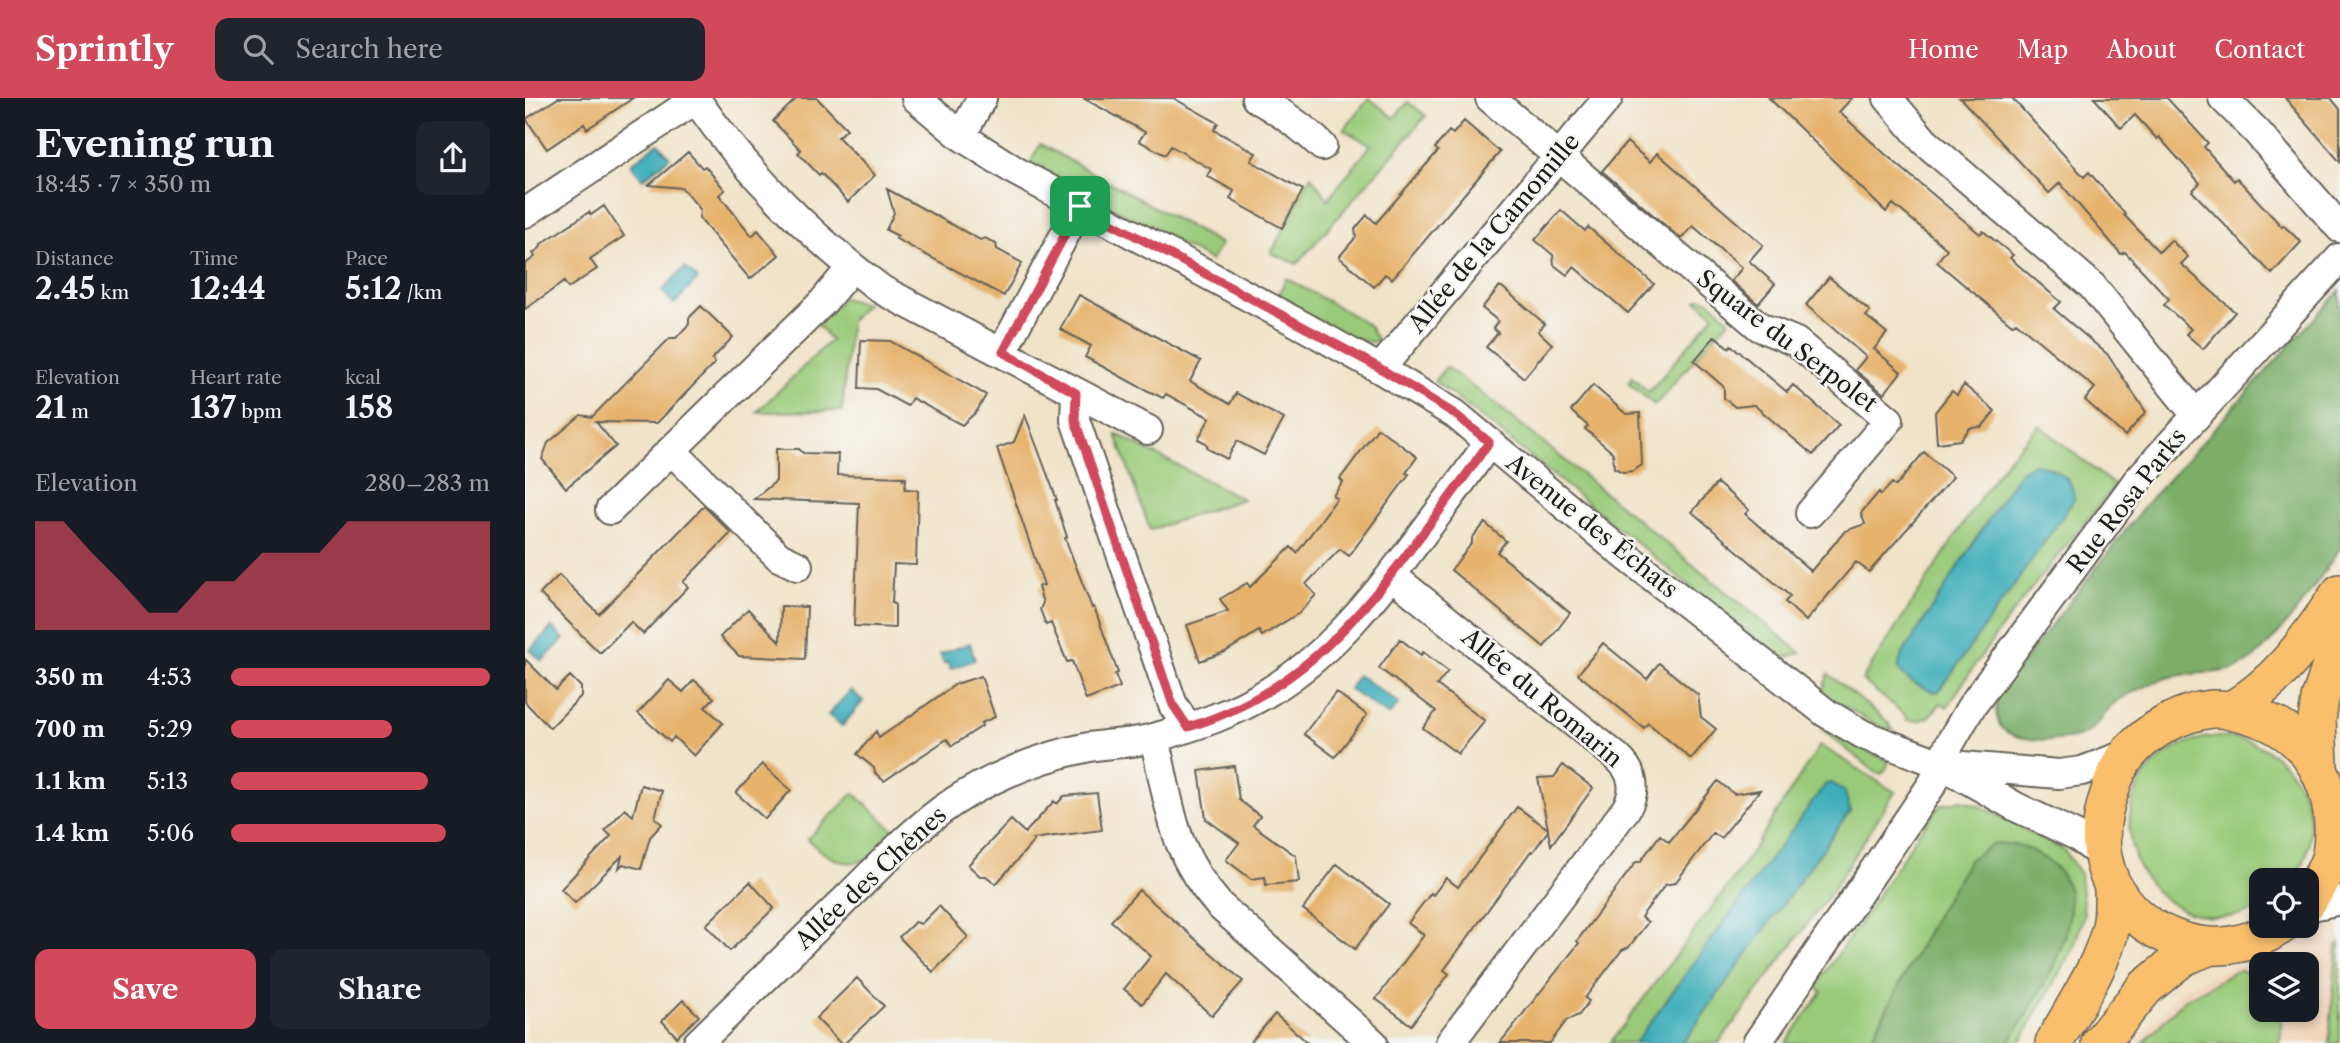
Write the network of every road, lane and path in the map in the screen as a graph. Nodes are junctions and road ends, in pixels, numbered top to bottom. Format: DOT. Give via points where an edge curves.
graph roads {
  1 [pos="916,98"];
  2 [pos="982,98"];
  3 [pos="1256,98"];
  4 [pos="1490,98"];
  5 [pos="1608,98"];
  6 [pos="1888,98"];
  7 [pos="2223,98"];
  8 [pos="696,99"];
  9 [pos="961,136"];
  10 [pos="1322,146"];
  11 [pos="1559,156"];
  12 [pos="1080,206"];
  13 [pos="525,213"];
  14 [pos="2340,228"];
  15 [pos="2340,258"];
  16 [pos="852,268"];
  17 [pos="1003,352"];
  18 [pos="1380,369"];
  19 [pos="1076,393"];
  20 [pos="2196,415"];
  21 [pos="1148,430"];
  22 [pos="1489,442"];
  23 [pos="672,451"];
  24 [pos="610,510"];
  25 [pos="1810,513"];
  26 [pos="798,566"];
  27 [pos="1391,575"];
  28 [pos="2340,593"];
  29 [pos="2340,638"];
  30 [pos="2230,711"];
  31 [pos="1188,727"];
  32 [pos="1154,738"];
  33 [pos="2127,754"];
  34 [pos="1941,764"];
  35 [pos="2319,765"];
  36 [pos="2336,809"];
  37 [pos="2108,872"];
  38 [pos="2319,884"];
  39 [pos="2340,900"];
  40 [pos="2319,903"];
  41 [pos="2256,938"];
  42 [pos="2210,946"];
  43 [pos="698,1043"];
  44 [pos="1373,1043"];
  45 [pos="1450,1043"];
  46 [pos="1757,1043"];
  47 [pos="2054,1043"];
  48 [pos="2100,1043"];
  1 -- 9 [label="street, Avenue des Échats"];
  2 -- 9 [label="street"];
  3 -- 10 [label="street" via="1290,118"];
  4 -- 11 [label="street"];
  5 -- 11 [label="street, Allée de la Camomille"];
  6 -- 20 [label="street" via="1924,141 2092,286"];
  7 -- 14 [label="street"];
  8 -- 13 [label="street"];
  8 -- 16 [label="street" via="773,193"];
  9 -- 12 [label="street, Avenue des Échats"];
  11 -- 18 [label="street, Allée de la Camomille"];
  11 -- 25 [label="street, Square du Serpolet" via="1760,327 1795,342 1889,420"];
  12 -- 17 [label="street"];
  12 -- 18 [label="street, Avenue des Échats"];
  15 -- 20 [label="street, Rue Rosa Parks"];
  16 -- 17 [label="street" via="882,290"];
  16 -- 23 [label="street"];
  17 -- 19 [label="street"];
  18 -- 22 [label="street, Avenue des Échats" via="1455,414"];
  19 -- 21 [label="street"];
  19 -- 31 [label="street" via="1075,420 1173,705"];
  20 -- 34 [label="street, Rue Rosa Parks" via="2137,481 1972,706"];
  22 -- 27 [label="street, Allée des Chênes"];
  22 -- 34 [label="street, Avenue des Échats" via="1826,713 1864,735"];
  23 -- 24 [label="street"];
  23 -- 26 [label="street" via="779,556"];
  27 -- 31 [label="street, Allée des Chênes" via="1369,605 1290,678 1248,704"];
  27 -- 45 [label="street, Allée du Romarin" via="1618,758 1633,783 1626,809"];
  28 -- 30 [label="main road" via="2272,682"];
  29 -- 35 [label="main road" via="2319,699"];
  30 -- 33 [label="main road" via="2212,709 2172,720"];
  30 -- 35 [label="main road" via="2270,722 2307,749"];
  31 -- 32 [label="street, Allée des Chênes"];
  32 -- 43 [label="street, Allée des Chênes" via="1045,758 955,801 886,859"];
  32 -- 44 [label="street" via="1177,836 1205,889"];
  33 -- 34 [label="street, Avenue des Échats" via="2082,771 2059,774"];
  33 -- 37 [label="main road" via="2104,808 2101,833"];
  34 -- 37 [label="street, Avenue des Échats" via="2077,836"];
  34 -- 46 [label="street, Rue Rosa Parks" via="1926,794"];
  35 -- 36 [label="main road"];
  36 -- 38 [label="main road" via="2331,855"];
  37 -- 42 [label="main road" via="2127,908 2145,925 2188,943"];
  37 -- 47 [label="main road" via="2111,926 2092,975"];
  39 -- 40 [label="street"];
  41 -- 42 [label="main road"];
  42 -- 48 [label="main road" via="2183,957 2145,988"];
}
